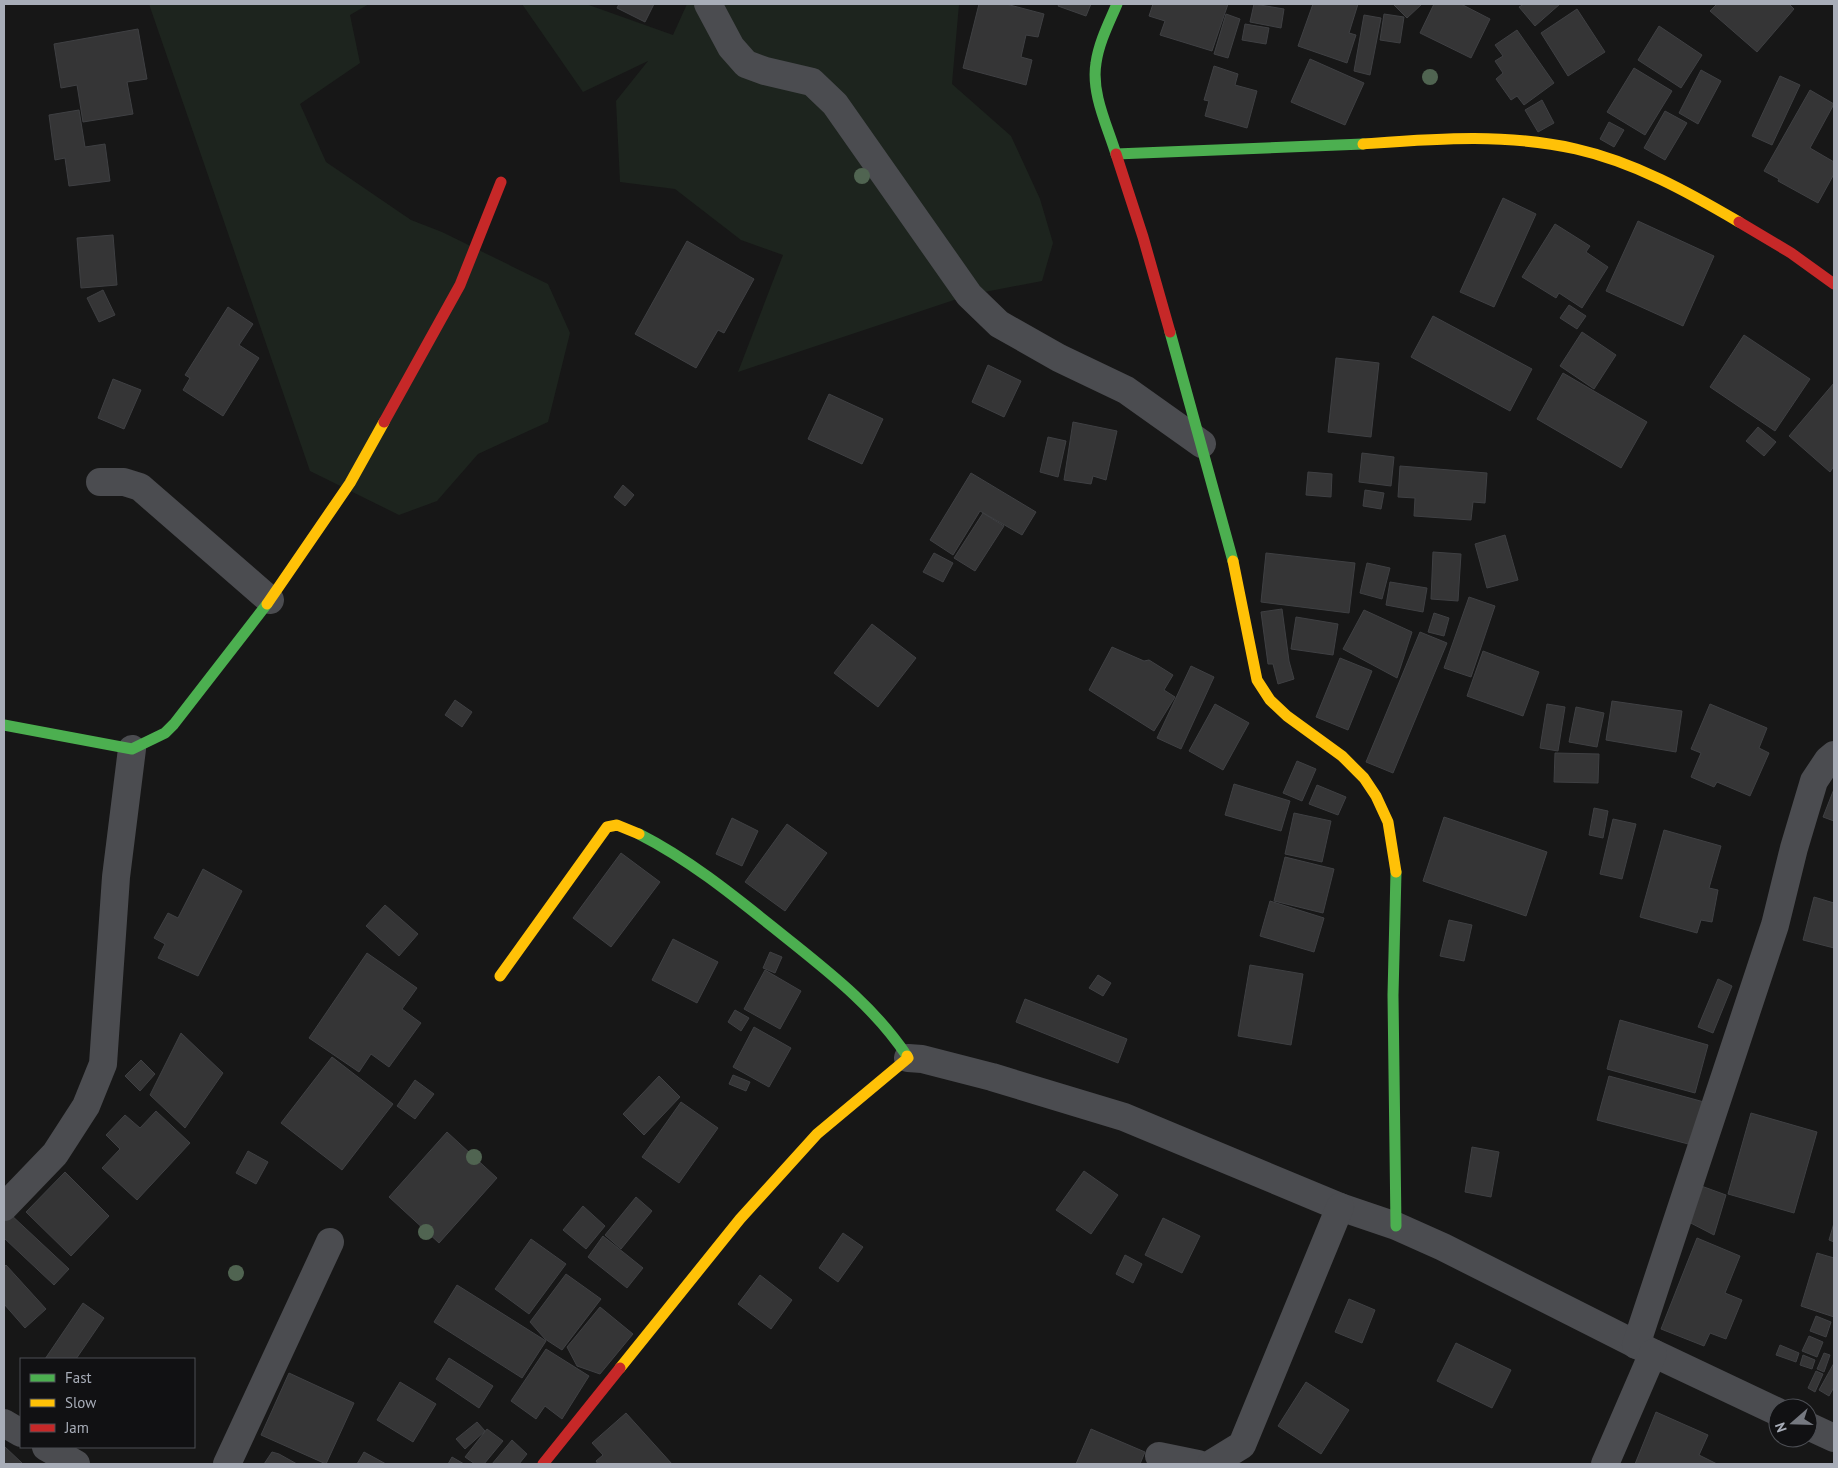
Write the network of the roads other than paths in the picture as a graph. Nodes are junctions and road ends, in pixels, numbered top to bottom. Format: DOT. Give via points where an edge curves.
graph roads {
  1 [pos="708,4"];
  2 [pos="1117,4"];
  3 [pos="1116,154"];
  4 [pos="501,182"];
  5 [pos="1834,284"];
  6 [pos="1202,444"];
  7 [pos="100,482"];
  8 [pos="270,600"];
  9 [pos="4,725"];
  10 [pos="132,749"];
  11 [pos="1834,755"];
  12 [pos="500,976"];
  13 [pos="908,1058"];
  14 [pos="4,1207"];
  15 [pos="1340,1207"];
  16 [pos="1396,1226"];
  17 [pos="330,1242"];
  18 [pos="1645,1349"];
  19 [pos="1768,1407"];
  20 [pos="4,1422"];
  21 [pos="1818,1431"];
  22 [pos="20,1432"];
  23 [pos="1834,1438"];
  24 [pos="48,1448"];
  25 [pos="1159,1456"];
  26 [pos="76,1464"];
  27 [pos="226,1464"];
  28 [pos="543,1464"];
  29 [pos="1198,1464"];
  30 [pos="1211,1464"];
  31 [pos="1605,1464"];
  1 -- 6 [label="street" via="731,47 746,64 812,82 835,104 969,295 999,324 1059,358 1126,390"];
  2 -- 3 [label="street" via="1095,71"];
  3 -- 5 [label="street" via="1450,140 1552,144 1643,171 1804,261"];
  3 -- 6 [label="street"];
  4 -- 8 [label="street" via="463,278 436,332 350,483"];
  6 -- 16 [label="street" via="1238,582 1257,680 1270,700 1287,716 1342,756 1364,778 1388,822 1397,880 1393,995"];
  7 -- 8 [label="street" via="124,482 140,487"];
  8 -- 10 [label="street" via="174,724 165,733"];
  9 -- 10 [label="street"];
  10 -- 14 [label="street" via="116,878 103,1064 86,1106 55,1154"];
  11 -- 18 [label="street" via="1814,781 1776,925"];
  12 -- 13 [label="street" via="607,827 617,825 675,853 823,967 881,1019"];
  13 -- 15 [label="street" via="992,1077 1124,1117"];
  13 -- 28 [label="street" via="817,1134 740,1219"];
  15 -- 16 [label="street"];
  15 -- 30 [label="street" via="1242,1445"];
  16 -- 18 [label="street"];
  17 -- 27 [label="street"];
  18 -- 19 [label="street"];
  18 -- 31 [label="street"];
  20 -- 22 [label="street"];
  21 -- 23 [label="street"];
  24 -- 26 [label="street"];
  25 -- 29 [label="street"];
}
